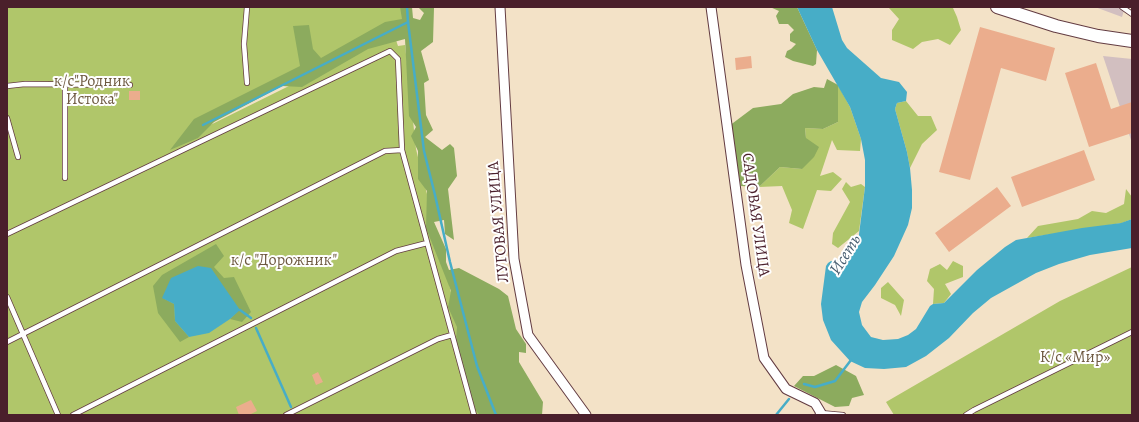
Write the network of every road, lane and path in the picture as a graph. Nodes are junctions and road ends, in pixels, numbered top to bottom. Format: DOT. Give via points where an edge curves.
graph roads {
  1 [pos="247,7"];
  2 [pos="500,7"];
  3 [pos="711,7"];
  4 [pos="997,7"];
  5 [pos="1122,7"];
  6 [pos="1132,14"];
  7 [pos="1132,41"];
  8 [pos="247,83"];
  9 [pos="65,84"];
  10 [pos="130,85"];
  11 [pos="7,86"];
  12 [pos="7,118"];
  13 [pos="402,150"];
  14 [pos="18,157"];
  15 [pos="65,178"];
  16 [pos="7,234"];
  17 [pos="427,243"];
  18 [pos="7,297"];
  19 [pos="1132,332"];
  20 [pos="23,334"];
  21 [pos="452,335"];
  22 [pos="7,342"];
  23 [pos="820,414"];
  24 [pos="58,415"];
  25 [pos="73,415"];
  26 [pos="286,415"];
  27 [pos="474,415"];
  28 [pos="586,415"];
  29 [pos="843,415"];
  30 [pos="966,415"];
  1 -- 8 [label="lane" via="244,44"];
  2 -- 28 [label="street, ЛУГОВАЯ УЛИЦА" via="514,259 528,335"];
  3 -- 23 [label="street, САДОВАЯ УЛИЦА" via="746,265 764,358 786,389 815,403"];
  4 -- 7 [label="main road" via="1056,26"];
  5 -- 6 [label="lane"];
  9 -- 10 [label="lane"];
  9 -- 11 [label="lane"];
  9 -- 15 [label="lane"];
  12 -- 14 [label="lane"];
  13 -- 16 [label="lane" via="398,59 390,51"];
  13 -- 17 [label="lane"];
  13 -- 20 [label="lane" via="385,151"];
  17 -- 21 [label="lane"];
  17 -- 25 [label="lane" via="396,251"];
  18 -- 20 [label="lane"];
  19 -- 30 [label="lane"];
  20 -- 22 [label="lane"];
  20 -- 24 [label="lane"];
  21 -- 26 [label="lane" via="438,339"];
  21 -- 27 [label="lane"];
  23 -- 29 [label="lane"];
}
